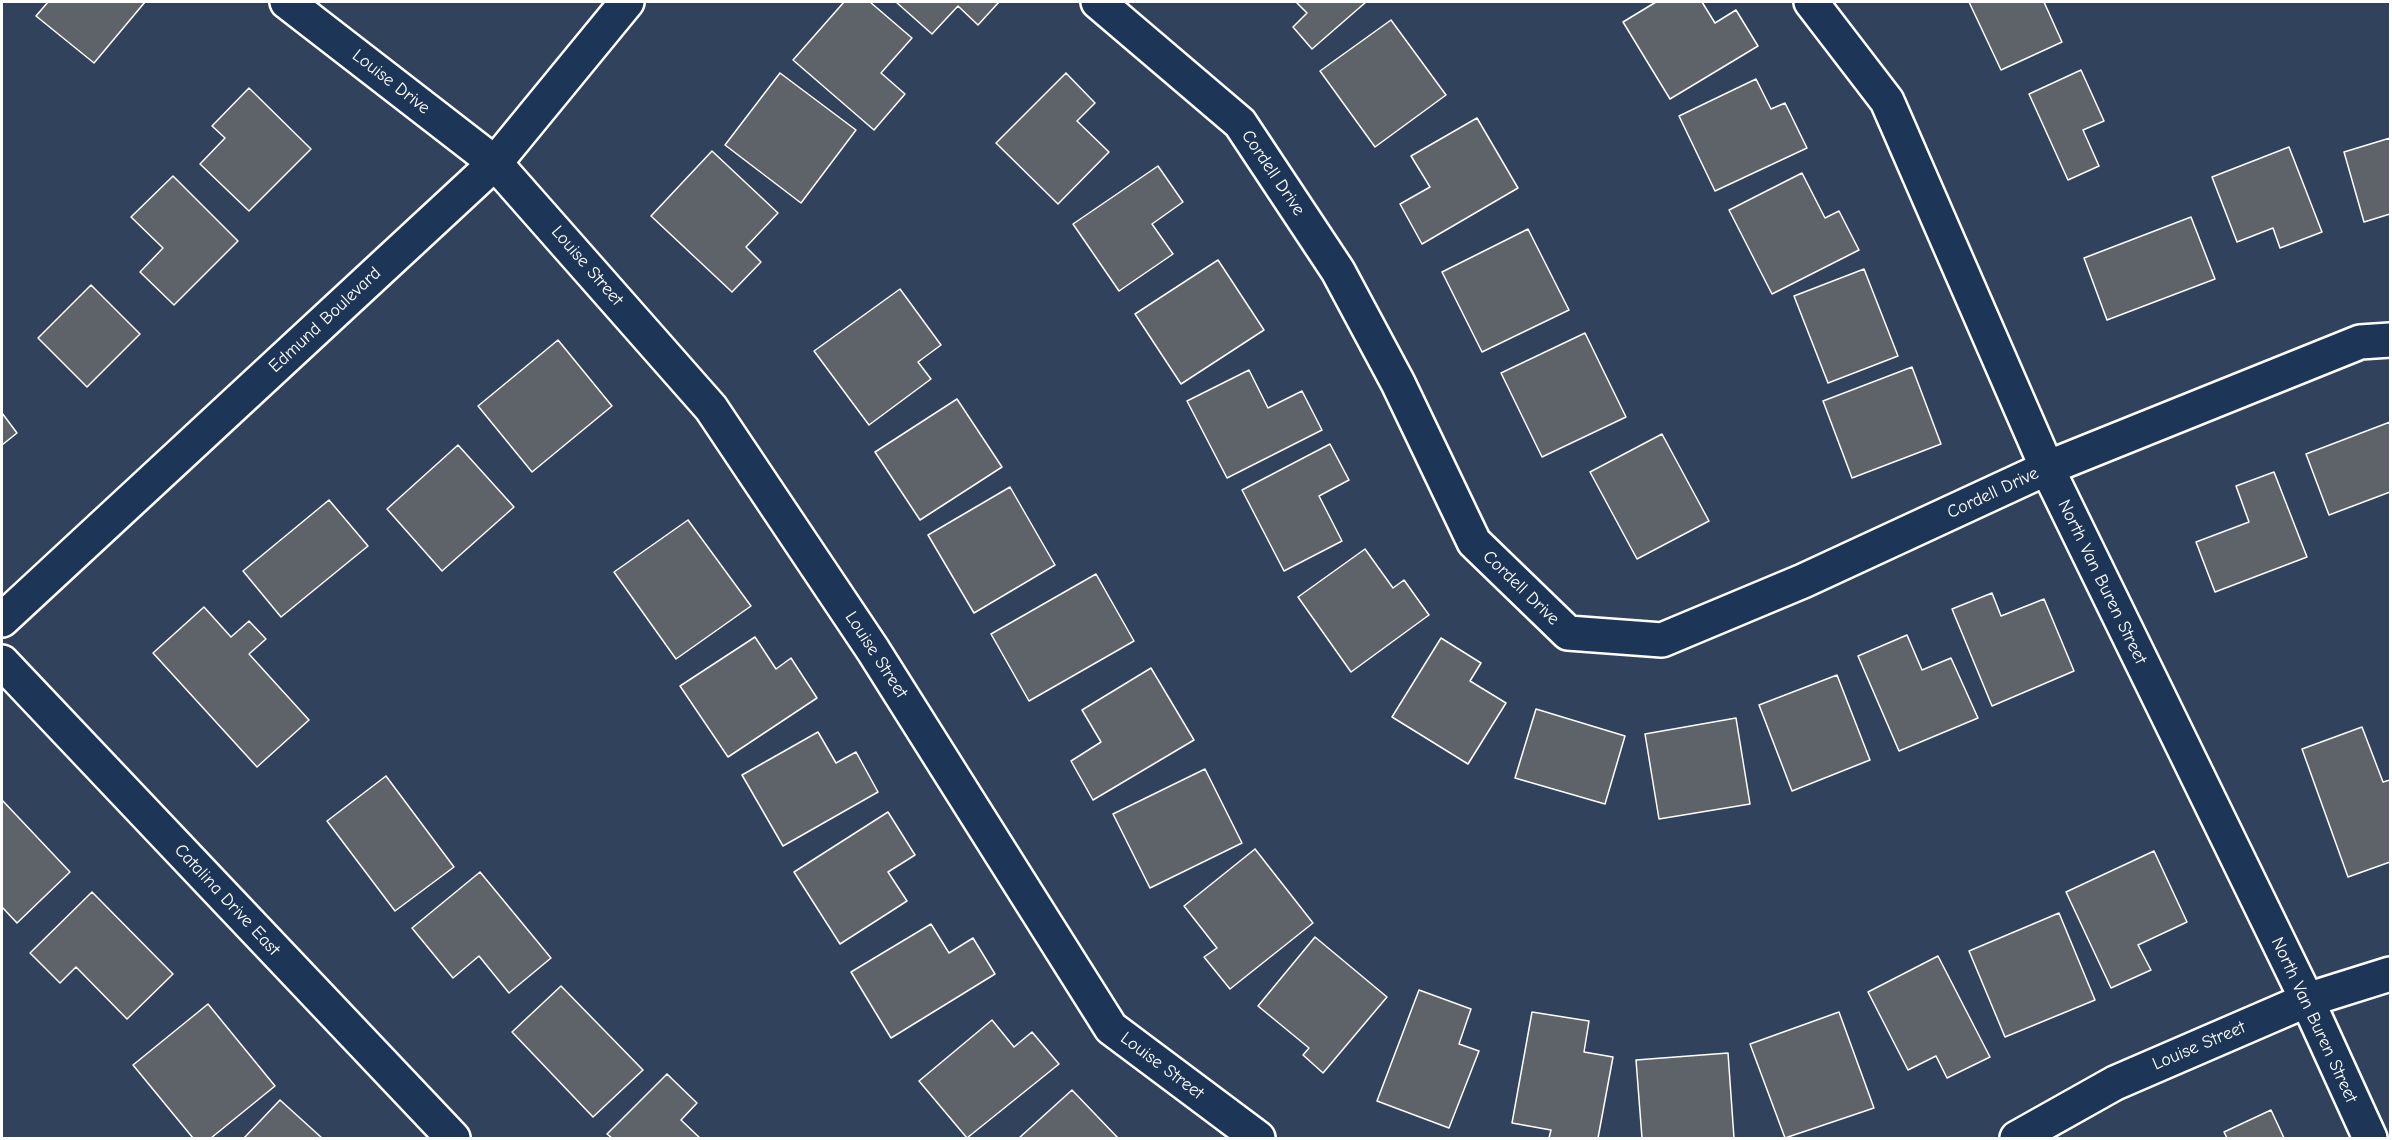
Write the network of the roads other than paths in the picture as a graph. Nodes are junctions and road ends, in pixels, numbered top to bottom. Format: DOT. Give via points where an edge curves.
graph roads {
  1 [pos="287,2"];
  2 [pos="627,2"];
  3 [pos="1098,2"];
  4 [pos="1810,2"];
  5 [pos="495,163"];
  6 [pos="2391,340"];
  7 [pos="2047,468"];
  8 [pos="2,620"];
  9 [pos="2,662"];
  10 [pos="2391,974"];
  11 [pos="2307,1000"];
  12 [pos="453,1138"];
  13 [pos="1258,1138"];
  14 [pos="2017,1138"];
  15 [pos="2370,1138"];
  1 -- 5 [label="street, Louise Drive"];
  2 -- 5 [label="street, Edmund Boulevard"];
  3 -- 7 [label="street, Cordell Drive" via="1240,123 1338,271 1398,383 1474,542 1568,633 1662,640 1803,581"];
  4 -- 7 [label="street, North Van Buren Street" via="1887,101"];
  5 -- 8 [label="street, Edmund Boulevard"];
  5 -- 13 [label="street, Louise Street" via="711,408 873,650 1110,1028"];
  6 -- 7 [label="street, Cordell Drive" via="2360,342"];
  7 -- 11 [label="street, North Van Buren Street"];
  9 -- 12 [label="street, Catalina Drive East"];
  10 -- 11 [label="street, Louise Street"];
  11 -- 14 [label="street, Louise Street" via="2115,1083"];
  11 -- 15 [label="street, North Van Buren Street"];
}
